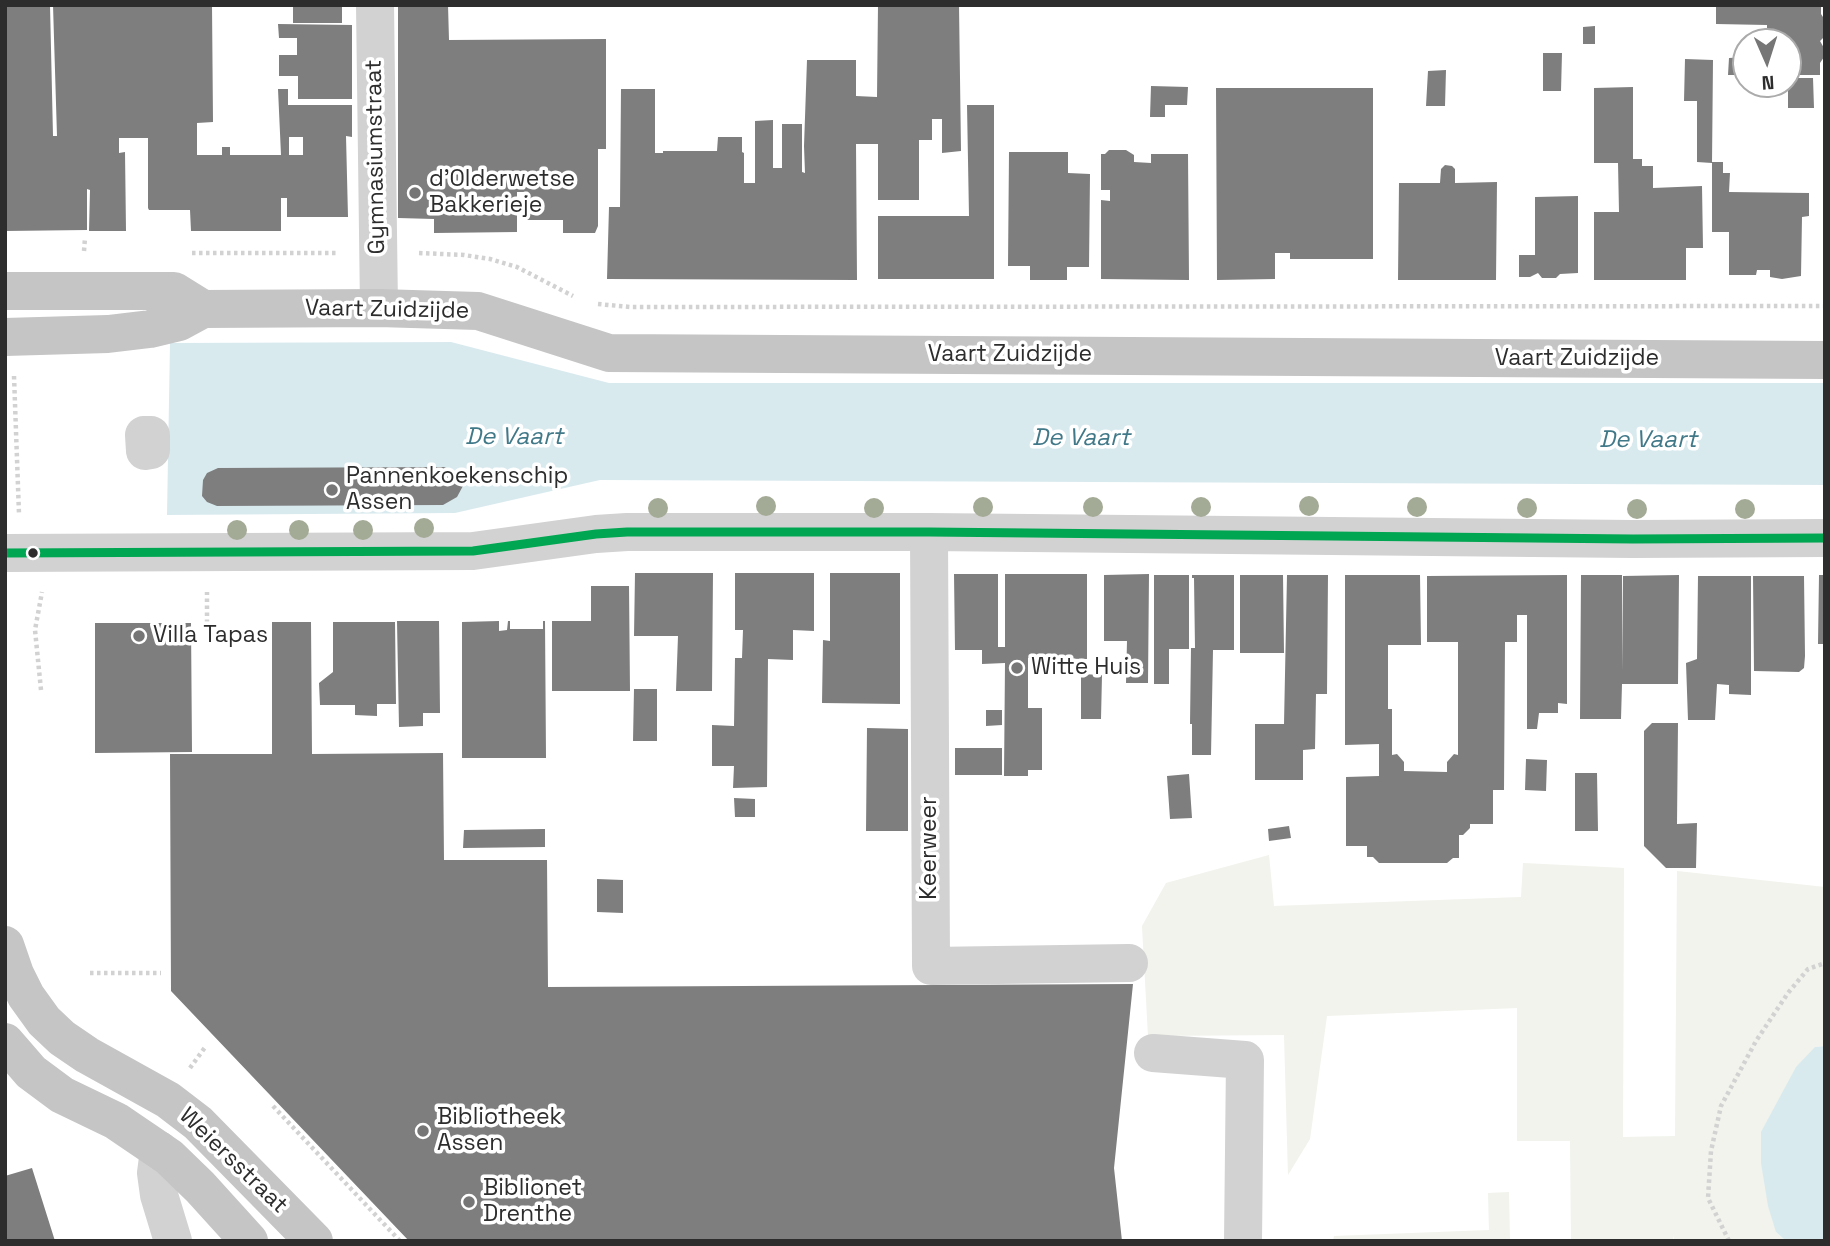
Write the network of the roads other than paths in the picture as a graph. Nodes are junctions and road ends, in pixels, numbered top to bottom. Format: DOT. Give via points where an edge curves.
graph roads {
  1 [pos="375,5"];
  2 [pos="5,291"];
  3 [pos="379,308"];
  4 [pos="203,309"];
  5 [pos="5,337"];
  6 [pos="1825,360"];
  7 [pos="929,532"];
  8 [pos="1825,538"];
  9 [pos="5,553"];
  10 [pos="1129,963"];
  11 [pos="9,966"];
  12 [pos="5,1042"];
  13 [pos="74,1048"];
  14 [pos="1153,1053"];
  15 [pos="47,1084"];
  16 [pos="159,1150"];
  17 [pos="173,1241"];
  18 [pos="249,1241"];
  19 [pos="314,1241"];
  20 [pos="1243,1241"];
  1 -- 3 [label="street, Gymnasiumstraat"];
  2 -- 4 [label="main road" via="174,291"];
  3 -- 4 [label="main road, Vaart Zuidzijde"];
  3 -- 6 [label="main road, Vaart Zuidzijde" via="478,312 609,353"];
  4 -- 5 [label="main road, Vaart Zuidzijde" via="150,329"];
  7 -- 8 [label="street"];
  7 -- 9 [label="street" via="627,532 473,551"];
  7 -- 10 [label="street, Keerweer" via="931,966"];
  11 -- 13 [label="main road, Weiersstraat" via="44,1021"];
  12 -- 15 [label="main road, Weiersstraat"];
  13 -- 15 [label="street"];
  13 -- 19 [label="main road, Weiersstraat" via="168,1100 198,1123"];
  14 -- 20 [label="street" via="1245,1060"];
  15 -- 16 [label="main road, Weiersstraat"];
  16 -- 17 [label="street" via="159,1195"];
  16 -- 18 [label="main road, Weiersstraat" via="201,1186"];
}
